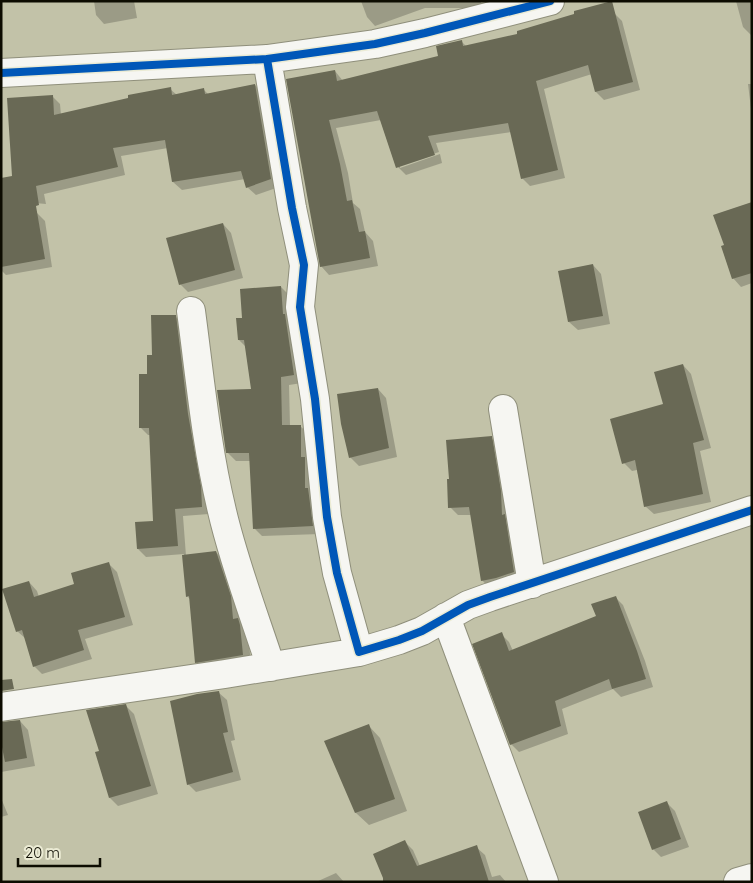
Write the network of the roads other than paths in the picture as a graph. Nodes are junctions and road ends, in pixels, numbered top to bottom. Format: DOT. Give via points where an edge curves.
graph roads {
  1 [pos="550,1"];
  2 [pos="267,60"];
  3 [pos="1,73"];
  4 [pos="191,311"];
  5 [pos="503,409"];
  6 [pos="752,510"];
  7 [pos="532,584"];
  8 [pos="446,617"];
  9 [pos="358,652"];
  10 [pos="270,667"];
  11 [pos="1,707"];
  12 [pos="752,878"];
  13 [pos="544,882"];
  14 [pos="738,882"];
  1 -- 2 [label="street" via="375,44"];
  2 -- 3 [label="street"];
  2 -- 9 [label="street" via="304,265 300,307 316,399 327,517 339,581"];
  4 -- 10 [label="street" via="222,512"];
  5 -- 7 [label="street"];
  6 -- 7 [label="street"];
  7 -- 8 [label="street" via="468,605"];
  8 -- 9 [label="street" via="422,631"];
  8 -- 13 [label="street"];
  9 -- 10 [label="street"];
  10 -- 11 [label="street"];
  12 -- 14 [label="street"];
}
